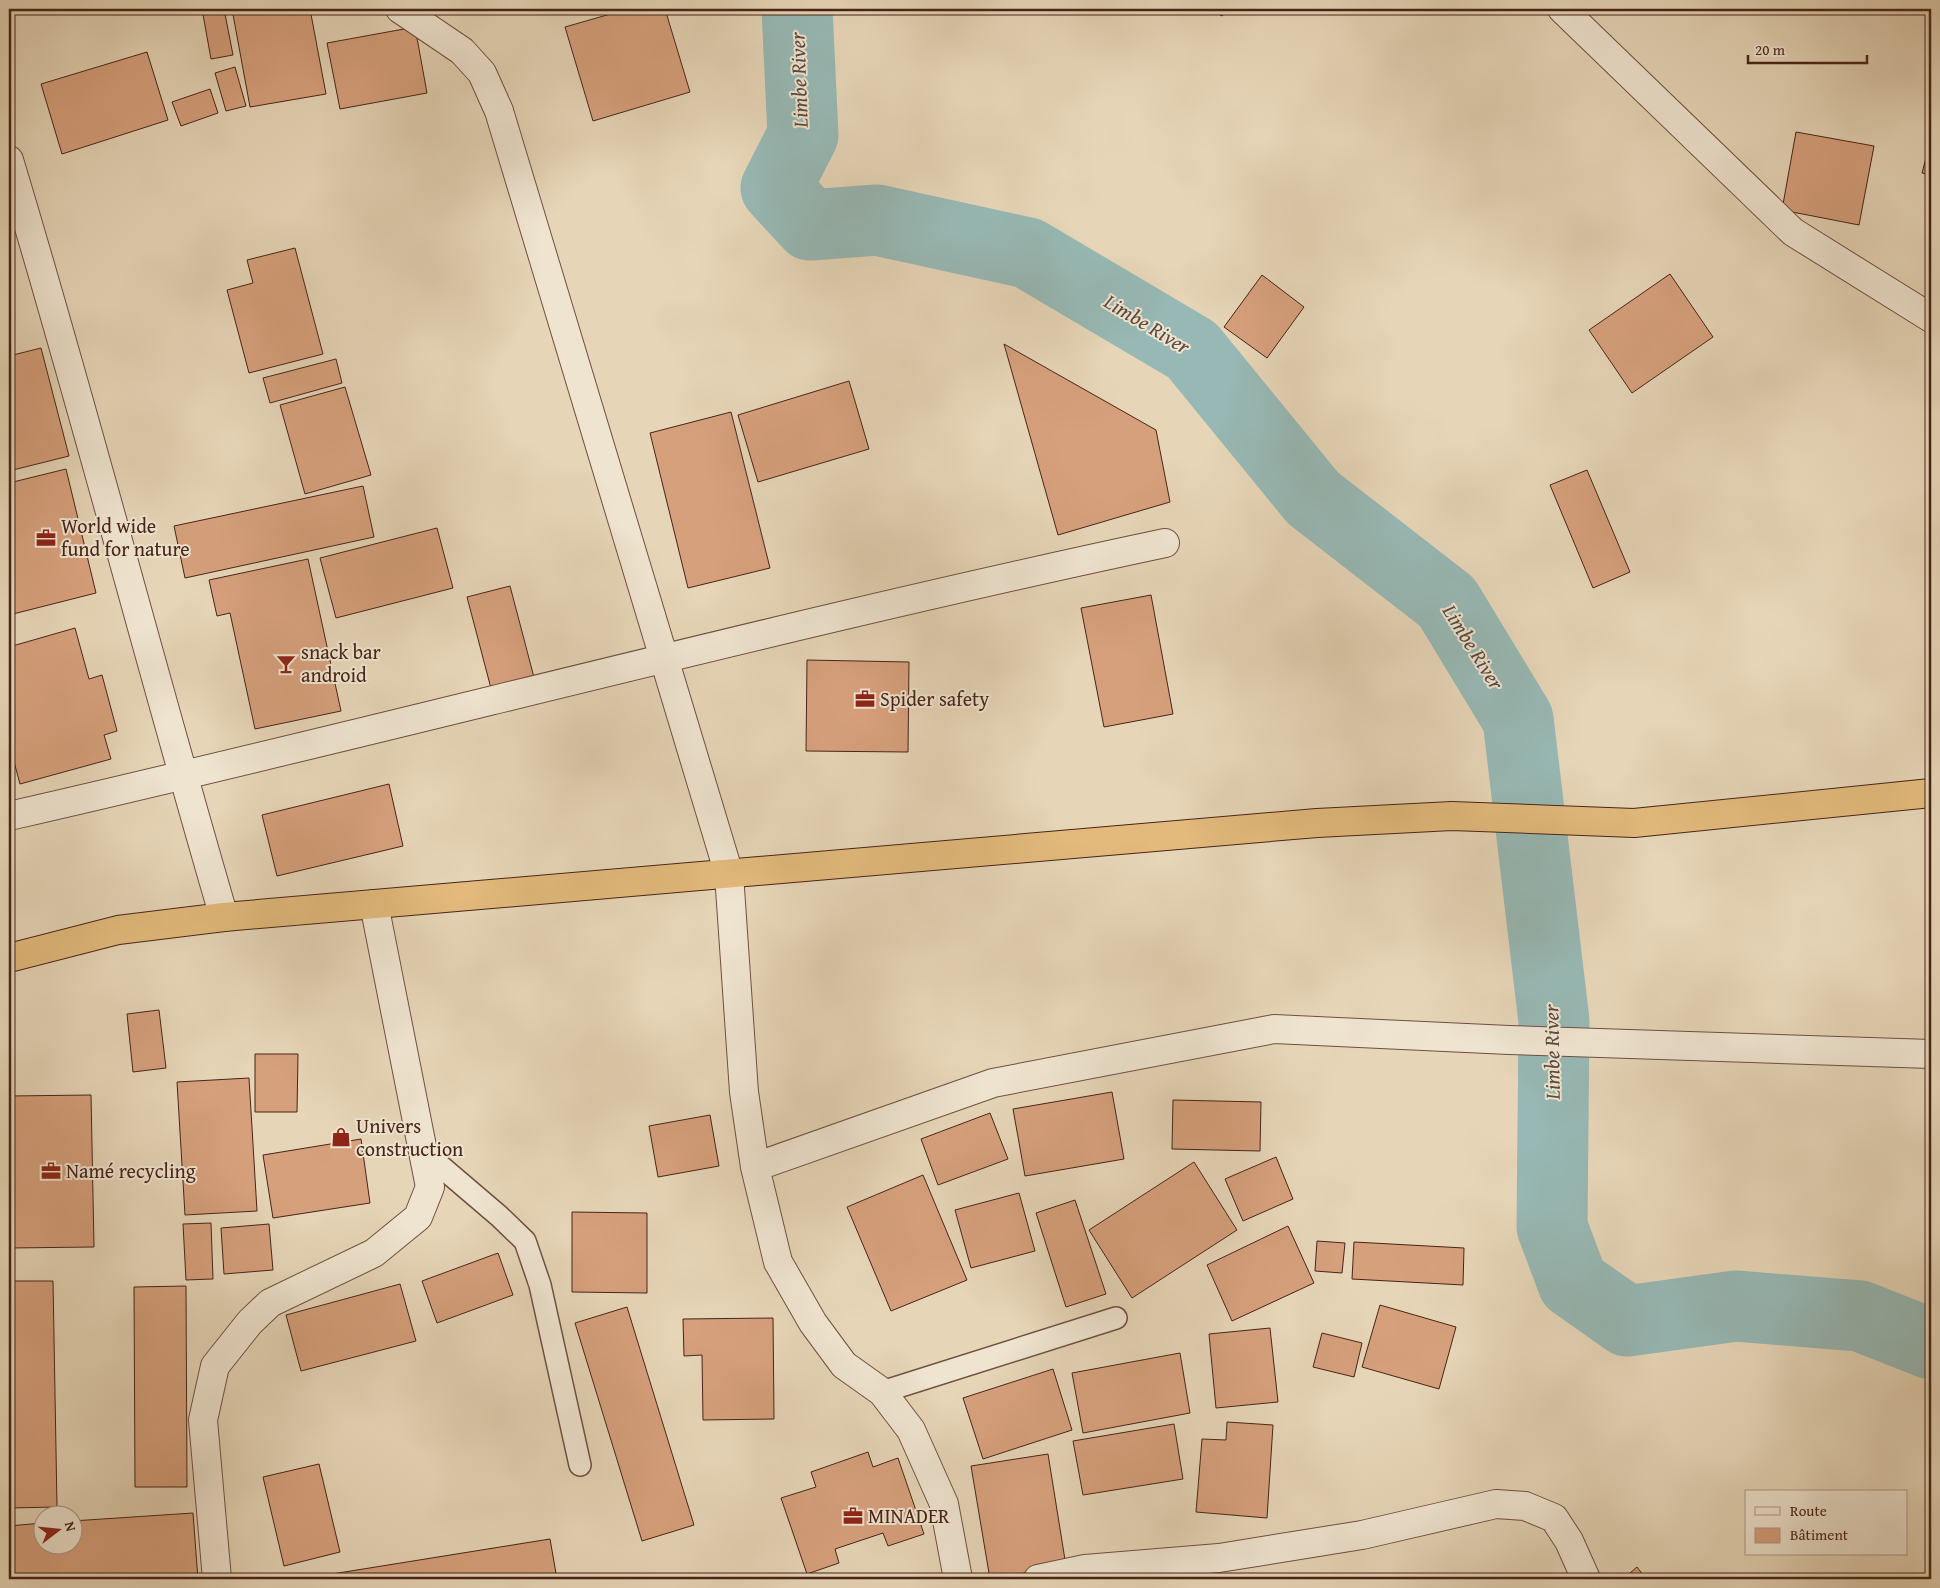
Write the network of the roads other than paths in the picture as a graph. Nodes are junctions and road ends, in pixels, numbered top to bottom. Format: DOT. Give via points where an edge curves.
graph roads {
  1 [pos="400,9"];
  2 [pos="1562,9"];
  3 [pos="9,160"];
  4 [pos="1931,318"];
  5 [pos="1165,543"];
  6 [pos="663,659"];
  7 [pos="183,776"];
  8 [pos="1931,793"];
  9 [pos="9,816"];
  10 [pos="729,874"];
  11 [pos="374,904"];
  12 [pos="224,917"];
  13 [pos="9,958"];
  14 [pos="1931,1054"];
  15 [pos="424,1152"];
  16 [pos="755,1167"];
  17 [pos="1116,1318"];
  18 [pos="882,1392"];
  19 [pos="580,1465"];
  20 [pos="217,1579"];
  21 [pos="958,1579"];
  22 [pos="1038,1579"];
  23 [pos="1586,1579"];
  1 -- 6 [label="street" via="462,51 482,73 499,111"];
  2 -- 4 [label="street" via="1792,232"];
  3 -- 7 [label="street" via="51,298"];
  5 -- 6 [label="street" via="964,586"];
  6 -- 7 [label="street"];
  6 -- 10 [label="street"];
  7 -- 9 [label="street"];
  7 -- 12 [label="street"];
  8 -- 10 [label="highway" via="1634,823 1452,816 1317,824"];
  10 -- 11 [label="highway"];
  10 -- 16 [label="street" via="744,1092"];
  11 -- 12 [label="highway"];
  11 -- 15 [label="street"];
  12 -- 13 [label="highway" via="118,930"];
  14 -- 16 [label="street" via="1274,1029 993,1083"];
  15 -- 19 [label="lane" via="525,1241 540,1285"];
  15 -- 20 [label="street" via="430,1187 418,1217 374,1253 270,1303 250,1322 215,1366 203,1420"];
  16 -- 18 [label="street" via="778,1262 813,1324 844,1365"];
  17 -- 18 [label="lane"];
  18 -- 21 [label="street" via="911,1430 944,1504"];
  22 -- 23 [label="street" via="1085,1569 1219,1558 1352,1537 1496,1504 1525,1506 1554,1518 1569,1541"];
}
